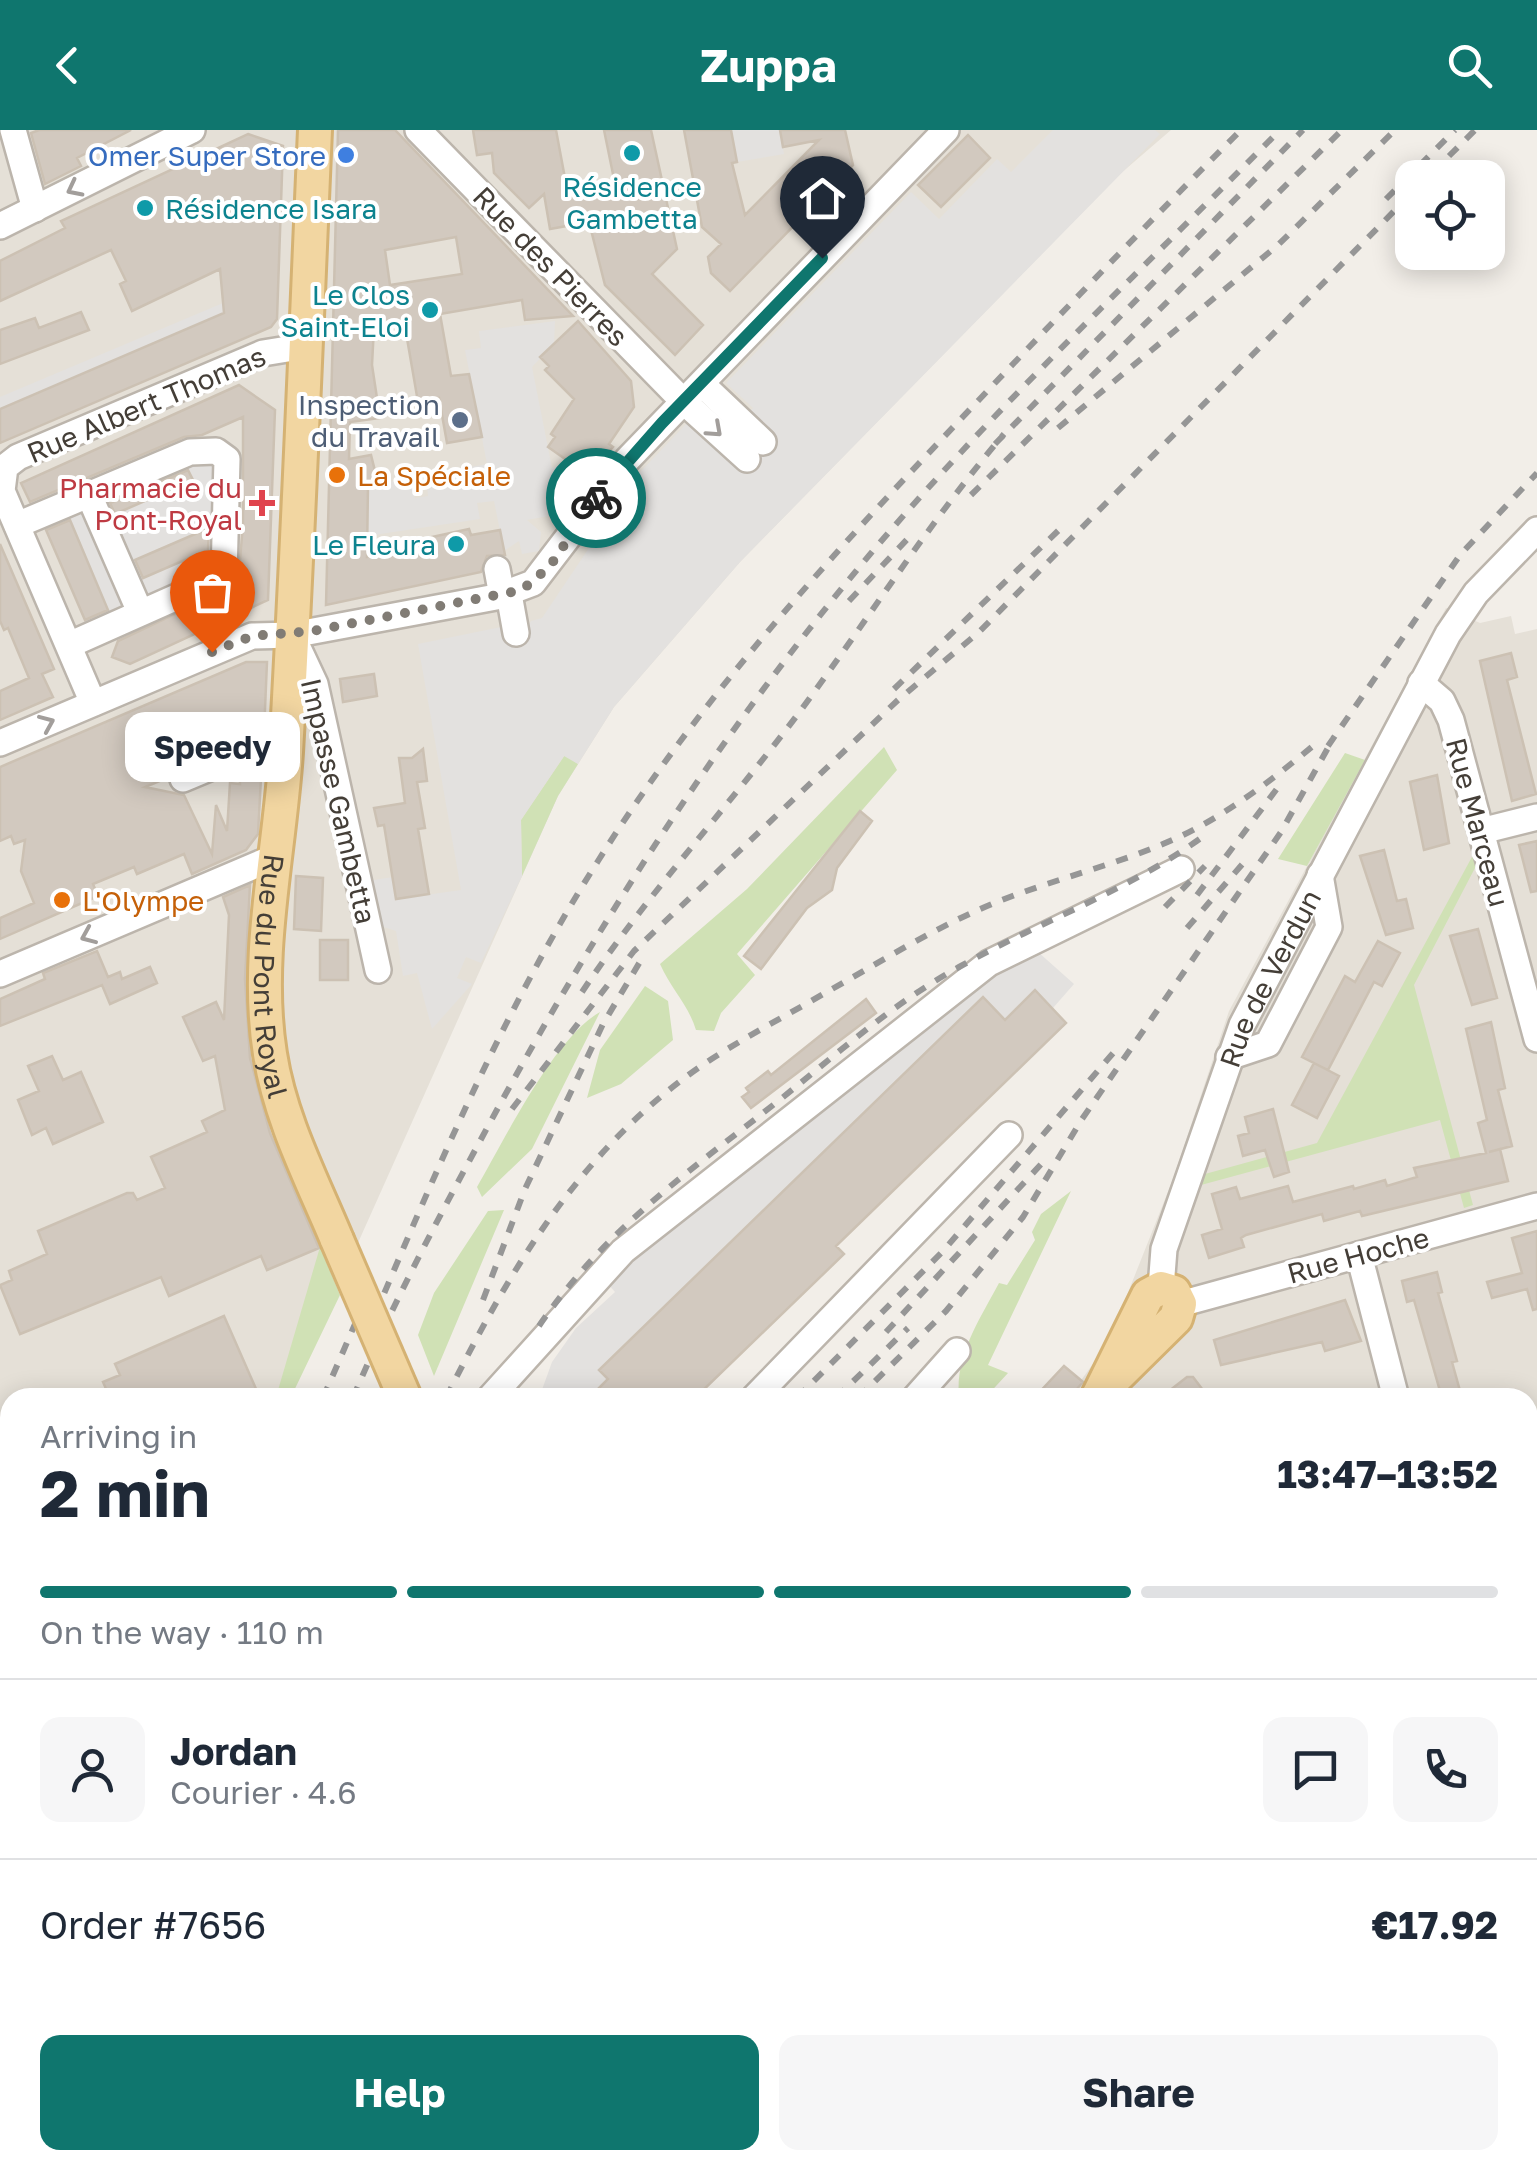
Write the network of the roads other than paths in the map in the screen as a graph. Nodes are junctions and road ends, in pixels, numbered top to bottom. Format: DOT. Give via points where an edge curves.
graph roads {
  1 [pos="13,130"];
  2 [pos="192,130"];
  3 [pos="302,130"];
  4 [pos="315,130"];
  5 [pos="418,130"];
  6 [pos="960,130"];
  7 [pos="939,137"];
  8 [pos="35,209"];
  9 [pos="0,226"];
  10 [pos="300,346"];
  11 [pos="694,394"];
  12 [pos="755,451"];
  13 [pos="89,495"];
  14 [pos="17,525"];
  15 [pos="1537,530"];
  16 [pos="540,532"];
  17 [pos="564,546"];
  18 [pos="497,568"];
  19 [pos="505,595"];
  20 [pos="140,612"];
  21 [pos="303,633"];
  22 [pos="516,633"];
  23 [pos="69,645"];
  24 [pos="1421,683"];
  25 [pos="94,703"];
  26 [pos="0,743"];
  27 [pos="329,751"];
  28 [pos="285,760"];
  29 [pos="183,779"];
  30 [pos="1537,817"];
  31 [pos="1481,831"];
  32 [pos="274,856"];
  33 [pos="1181,869"];
  34 [pos="1320,875"];
  35 [pos="382,952"];
  36 [pos="0,974"];
  37 [pos="1537,1039"];
  38 [pos="1229,1057"];
  39 [pos="1009,1135"];
  40 [pos="1537,1206"];
  41 [pos="1360,1255"];
  42 [pos="1164,1305"];
  43 [pos="957,1352"];
  44 [pos="513,1386"];
  45 [pos="401,1388"];
  46 [pos="764,1388"];
  47 [pos="925,1388"];
  48 [pos="1104,1388"];
  49 [pos="1393,1388"];
  1 -- 8 [label="street"];
  2 -- 8 [label="street, one-way"];
  3 -- 10 [label="street, Impasse Gambetta"];
  4 -- 10 [label="main road, Rue du Pont Royal"];
  5 -- 11 [label="street, Rue des Pierres"];
  6 -- 11 [label="street"];
  7 -- 11 [label="street"];
  8 -- 9 [label="street"];
  10 -- 14 [label="street, Rue Albert Thomas" via="238,363 10,462 1,482"];
  10 -- 21 [label="main road, Rue du Pont Royal"];
  10 -- 21 [label="street, Impasse Gambetta" via="282,598"];
  11 -- 12 [label="street, Rue des Pierres"];
  11 -- 17 [label="street" via="608,482"];
  13 -- 14 [label="street"];
  13 -- 20 [label="street"];
  13 -- 20 [label="street" via="190,452 209,450 227,459 226,572"];
  14 -- 23 [label="street, Rue Albert Thomas"];
  15 -- 24 [label="street" via="1486,582"];
  16 -- 17 [label="street"];
  17 -- 19 [label="street" via="533,583"];
  18 -- 19 [label="street"];
  19 -- 21 [label="street"];
  19 -- 22 [label="street"];
  20 -- 23 [label="street"];
  21 -- 25 [label="street" via="242,639"];
  21 -- 27 [label="street, Impasse Gambetta"];
  21 -- 28 [label="main road, Rue du Pont Royal"];
  23 -- 25 [label="street, Rue Albert Thomas"];
  24 -- 31 [label="street, Rue Marceau" via="1447,709"];
  24 -- 34 [label="street, Rue de Verdun"];
  26 -- 25 [label="street, one-way"];
  27 -- 28 [label="street" via="306,744"];
  27 -- 35 [label="street, Impasse Gambetta"];
  28 -- 29 [label="street" via="255,749"];
  28 -- 32 [label="main road, Rue du Pont Royal"];
  30 -- 31 [label="street"];
  31 -- 37 [label="street, Rue Marceau"];
  32 -- 36 [label="street, one-way"];
  32 -- 45 [label="main road, Rue du Pont Royal, bridge" via="269,1050 286,1116"];
  33 -- 44 [label="street" via="989,963 623,1251"];
  34 -- 38 [label="street, Rue de Verdun"];
  34 -- 38 [label="street" via="1329,916 1323,942 1268,1044"];
  38 -- 42 [label="street, Rue de Verdun" via="1164,1249"];
  39 -- 46 [label="street"];
  40 -- 41 [label="street, Rue Hoche"];
  41 -- 42 [label="street, Rue Hoche"];
  41 -- 49 [label="street"];
  42 -- 48 [label="main road, Rue de Verdun"];
  43 -- 47 [label="street"];
}
